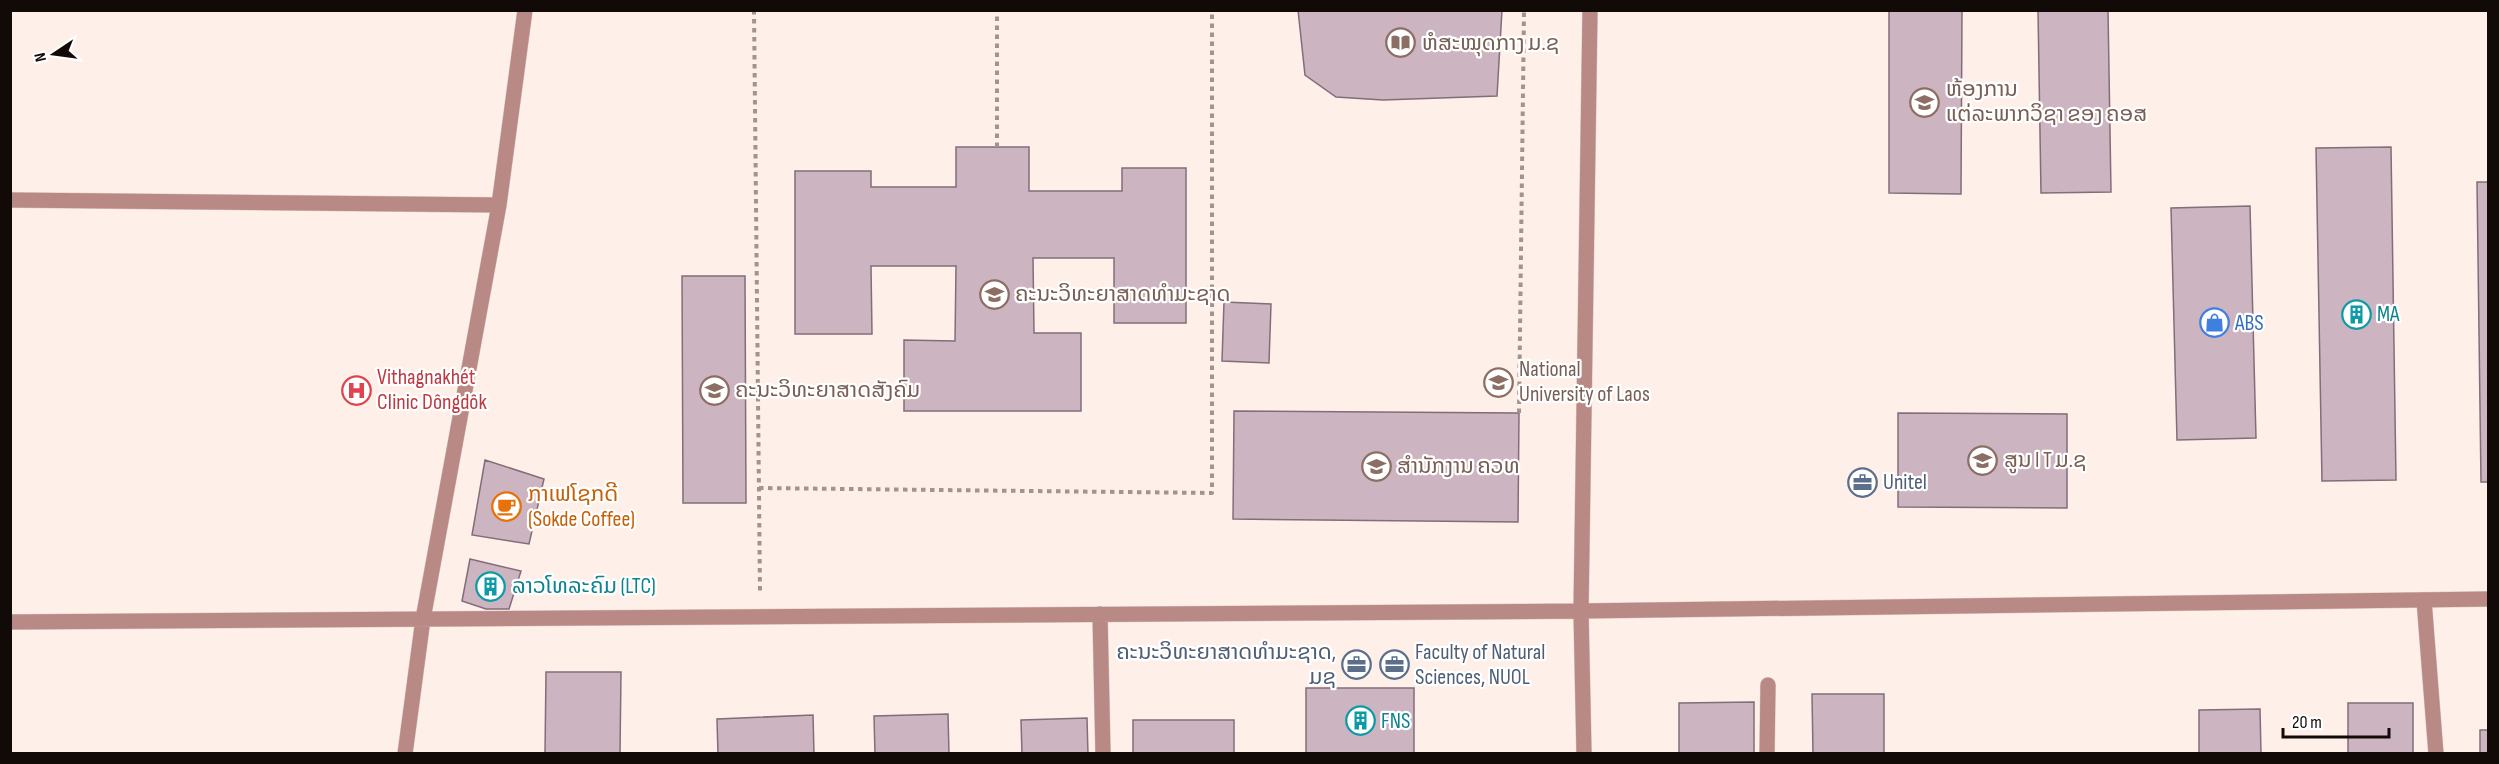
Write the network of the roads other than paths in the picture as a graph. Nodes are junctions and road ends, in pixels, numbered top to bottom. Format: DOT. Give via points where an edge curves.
graph roads {
  1 [pos="525,10"];
  2 [pos="1590,10"];
  3 [pos="10,200"];
  4 [pos="499,205"];
  5 [pos="2488,599"];
  6 [pos="2424,600"];
  7 [pos="1581,611"];
  8 [pos="1100,614"];
  9 [pos="423,619"];
  10 [pos="10,622"];
  11 [pos="1768,685"];
  12 [pos="405,753"];
  13 [pos="1102,753"];
  14 [pos="1584,753"];
  15 [pos="1767,753"];
  16 [pos="2436,753"];
  1 -- 4 [label="street"];
  2 -- 7 [label="street"];
  3 -- 4 [label="street"];
  4 -- 9 [label="street"];
  5 -- 6 [label="street"];
  6 -- 7 [label="street"];
  6 -- 16 [label="street"];
  7 -- 8 [label="street"];
  7 -- 14 [label="street"];
  8 -- 9 [label="street"];
  8 -- 13 [label="street"];
  9 -- 10 [label="street"];
  9 -- 12 [label="street"];
  11 -- 15 [label="street"];
}
